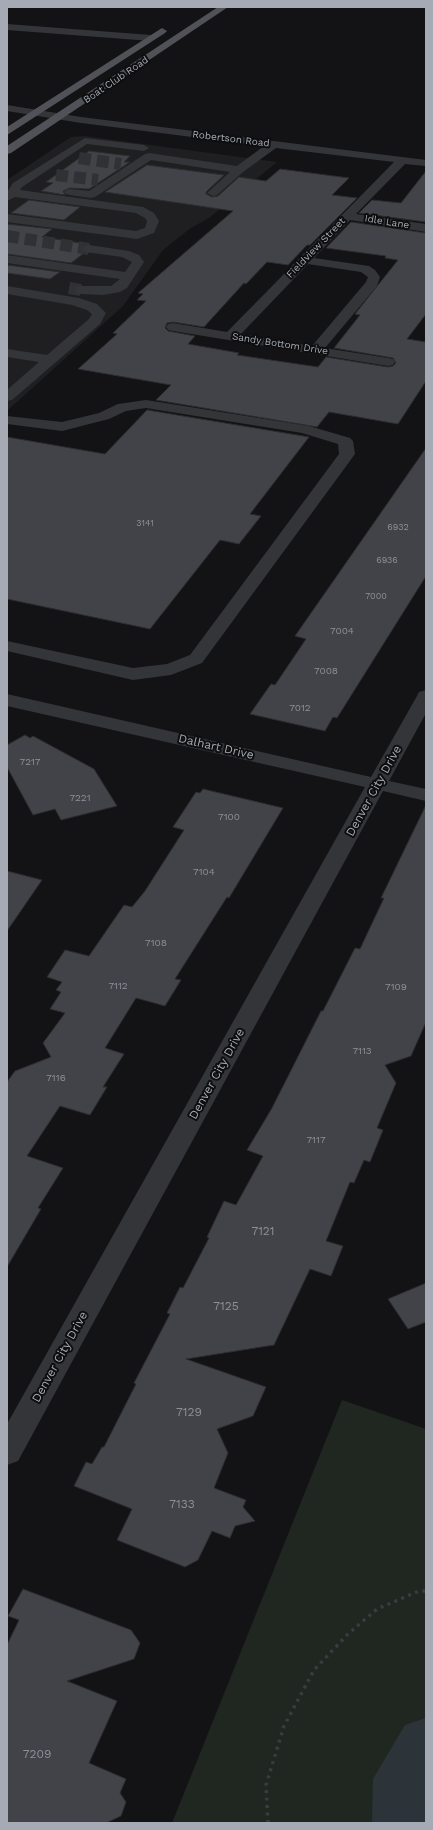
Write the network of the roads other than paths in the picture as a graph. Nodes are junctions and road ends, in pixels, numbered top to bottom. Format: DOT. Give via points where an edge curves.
graph roads {
  1 [pos="224,7"];
  2 [pos="171,25"];
  3 [pos="7,28"];
  4 [pos="151,38"];
  5 [pos="7,108"];
  6 [pos="37,113"];
  7 [pos="60,118"];
  8 [pos="166,131"];
  9 [pos="7,132"];
  10 [pos="274,144"];
  11 [pos="7,151"];
  12 [pos="146,152"];
  13 [pos="62,156"];
  14 [pos="79,158"];
  15 [pos="402,160"];
  16 [pos="426,163"];
  17 [pos="50,164"];
  18 [pos="67,167"];
  19 [pos="239,170"];
  20 [pos="38,172"];
  21 [pos="56,174"];
  22 [pos="11,190"];
  23 [pos="213,193"];
  24 [pos="348,216"];
  25 [pos="7,218"];
  26 [pos="426,228"];
  27 [pos="89,249"];
  28 [pos="7,259"];
  29 [pos="304,260"];
  30 [pos="127,276"];
  31 [pos="7,279"];
  32 [pos="7,290"];
  33 [pos="173,327"];
  34 [pos="230,336"];
  35 [pos="316,350"];
  36 [pos="7,353"];
  37 [pos="50,360"];
  38 [pos="388,362"];
  39 [pos="7,398"];
  40 [pos="7,420"];
  41 [pos="7,646"];
  42 [pos="426,696"];
  43 [pos="7,700"];
  44 [pos="378,784"];
  45 [pos="426,795"];
  46 [pos="7,1452"];
  1 -- 7 [label="main road, Boat Club Road"];
  2 -- 4 [label="main road, Boat Club Road"];
  3 -- 4 [label="street"];
  4 -- 6 [label="main road, Boat Club Road"];
  5 -- 6 [label="street, Robertson Road"];
  6 -- 7 [label="street, Robertson Road"];
  6 -- 9 [label="main road, Boat Club Road"];
  7 -- 8 [label="street, Robertson Road"];
  7 -- 11 [label="main road, Boat Club Road"];
  8 -- 10 [label="street, Robertson Road"];
  8 -- 12 [label="street"];
  10 -- 15 [label="street, Robertson Road"];
  10 -- 19 [label="street"];
  12 -- 13 [label="street" via="85,141"];
  12 -- 19 [label="street"];
  12 -- 22 [label="street" via="135,165 121,169 106,178 91,195"];
  13 -- 14 [label="street"];
  13 -- 17 [label="street"];
  15 -- 16 [label="street, Robertson Road"];
  15 -- 24 [label="street, Fieldview Street"];
  17 -- 18 [label="street"];
  17 -- 20 [label="street"];
  19 -- 23 [label="street"];
  20 -- 21 [label="street"];
  20 -- 22 [label="street"];
  22 -- 25 [label="street" via="139,210 150,216 153,221 150,230 137,235"];
  24 -- 26 [label="street, Idle Lane"];
  24 -- 29 [label="street, Fieldview Street"];
  27 -- 30 [label="street" via="125,254 135,258 138,262"];
  28 -- 30 [label="street"];
  29 -- 34 [label="street, Fieldview Street"];
  29 -- 35 [label="street" via="364,269 371,272 374,277 372,283"];
  30 -- 31 [label="street" via="122,285 103,291"];
  32 -- 37 [label="street" via="74,301 98,313 95,322"];
  33 -- 34 [label="street, Sandy Bottom Drive"];
  34 -- 35 [label="street, Sandy Bottom Drive"];
  35 -- 38 [label="street, Sandy Bottom Drive"];
  36 -- 37 [label="street"];
  37 -- 39 [label="street"];
  40 -- 41 [label="street" via="62,427 104,416 123,407 146,404 304,429 345,441 347,454 196,659 171,669 133,674"];
  42 -- 44 [label="street, Denver City Drive"];
  43 -- 44 [label="street, Dalhart Drive"];
  44 -- 45 [label="street, Dalhart Drive"];
  44 -- 46 [label="street, Denver City Drive"];
}
